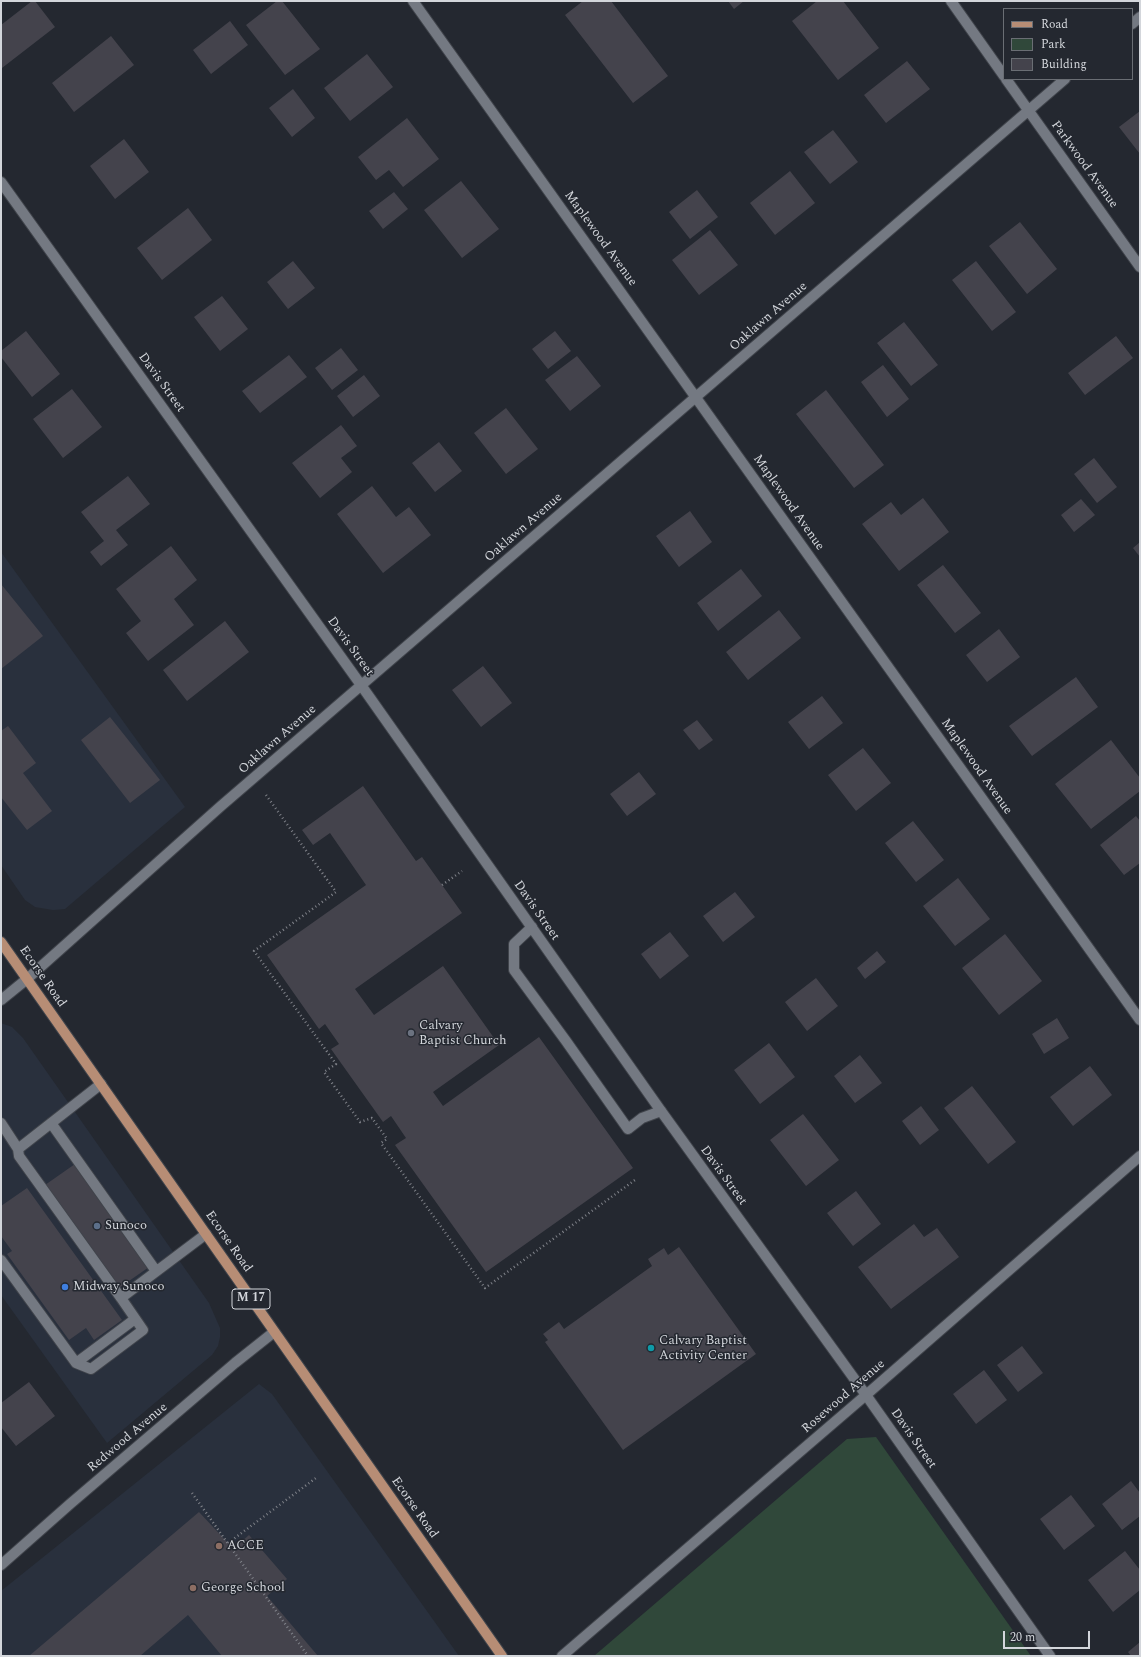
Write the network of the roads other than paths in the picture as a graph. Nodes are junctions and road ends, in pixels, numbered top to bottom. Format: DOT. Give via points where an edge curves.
graph roads {
  1 [pos="413,1"];
  2 [pos="951,1"];
  3 [pos="1003,75"];
  4 [pos="1007,80"];
  5 [pos="1064,80"];
  6 [pos="1028,110"];
  7 [pos="1,182"];
  8 [pos="1140,267"];
  9 [pos="696,397"];
  10 [pos="361,686"];
  11 [pos="532,927"];
  12 [pos="1,942"];
  13 [pos="27,979"];
  14 [pos="1,1000"];
  15 [pos="1140,1020"];
  16 [pos="101,1084"];
  17 [pos="661,1111"];
  18 [pos="1,1123"];
  19 [pos="51,1123"];
  20 [pos="18,1149"];
  21 [pos="1140,1156"];
  22 [pos="206,1234"];
  23 [pos="1,1260"];
  24 [pos="156,1271"];
  25 [pos="121,1298"];
  26 [pos="135,1319"];
  27 [pos="274,1332"];
  28 [pos="76,1363"];
  29 [pos="866,1396"];
  30 [pos="1,1565"];
  31 [pos="502,1656"];
  32 [pos="562,1656"];
  33 [pos="1050,1656"];
  1 -- 9 [label="street, Maplewood Avenue"];
  2 -- 3 [label="street"];
  4 -- 6 [label="street, Parkwood Avenue"];
  5 -- 6 [label="street, Oaklawn Avenue"];
  6 -- 8 [label="street, Parkwood Avenue"];
  6 -- 9 [label="street, Oaklawn Avenue"];
  7 -- 10 [label="street, Davis Street"];
  9 -- 10 [label="street, Oaklawn Avenue"];
  9 -- 15 [label="street, Maplewood Avenue"];
  10 -- 11 [label="street, Davis Street"];
  10 -- 13 [label="street, Oaklawn Avenue"];
  11 -- 17 [label="street, Davis Street"];
  11 -- 17 [label="street" via="514,944 514,970 628,1129 642,1118"];
  12 -- 13 [label="main road, Ecorse Road / M 17"];
  13 -- 14 [label="street, Oaklawn Avenue"];
  13 -- 16 [label="main road, Ecorse Road / M 17"];
  16 -- 19 [label="street"];
  16 -- 22 [label="main road, Ecorse Road / M 17"];
  17 -- 29 [label="street, Davis Street"];
  18 -- 20 [label="street"];
  19 -- 20 [label="street"];
  19 -- 24 [label="street"];
  20 -- 25 [label="street" via="19,1156"];
  21 -- 29 [label="street, Rosewood Avenue"];
  22 -- 24 [label="street"];
  22 -- 27 [label="main road, Ecorse Road / M 17"];
  23 -- 28 [label="street"];
  24 -- 25 [label="street"];
  25 -- 26 [label="street"];
  26 -- 28 [label="street"];
  26 -- 28 [label="street" via="143,1330 91,1369"];
  27 -- 30 [label="street, Redwood Avenue"];
  27 -- 31 [label="main road, Ecorse Road / M 17"];
  29 -- 32 [label="street, Rosewood Avenue"];
  29 -- 33 [label="street, Davis Street"];
}
